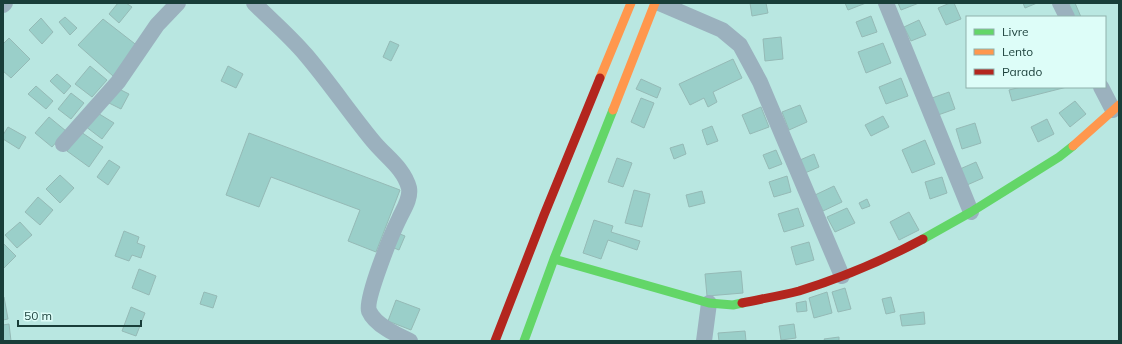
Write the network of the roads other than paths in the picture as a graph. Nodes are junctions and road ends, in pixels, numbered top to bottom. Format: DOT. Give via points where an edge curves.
graph roads {
  1 [pos="178,3"];
  2 [pos="254,3"];
  3 [pos="630,3"];
  4 [pos="656,3"];
  5 [pos="660,3"];
  6 [pos="886,3"];
  7 [pos="1060,3"];
  8 [pos="1066,16"];
  9 [pos="1102,88"];
  10 [pos="1116,108"];
  11 [pos="63,144"];
  12 [pos="971,212"];
  13 [pos="554,259"];
  14 [pos="842,276"];
  15 [pos="709,303"];
  16 [pos="410,341"];
  17 [pos="495,341"];
  18 [pos="524,341"];
  19 [pos="704,341"];
  1 -- 11 [label="street" via="157,25 118,82"];
  2 -- 16 [label="street" via="305,54 407,180 408,199 390,236 368,306 376,320 390,332"];
  3 -- 17 [label="street"];
  4 -- 13 [label="street"];
  5 -- 14 [label="street" via="722,30 740,45 760,82"];
  6 -- 12 [label="street"];
  7 -- 8 [label="street"];
  9 -- 10 [label="street"];
  10 -- 12 [label="street" via="1059,157"];
  12 -- 14 [label="street" via="900,252"];
  13 -- 15 [label="street"];
  13 -- 18 [label="street"];
  14 -- 15 [label="street" via="798,290 733,305"];
  15 -- 19 [label="street"];
}
